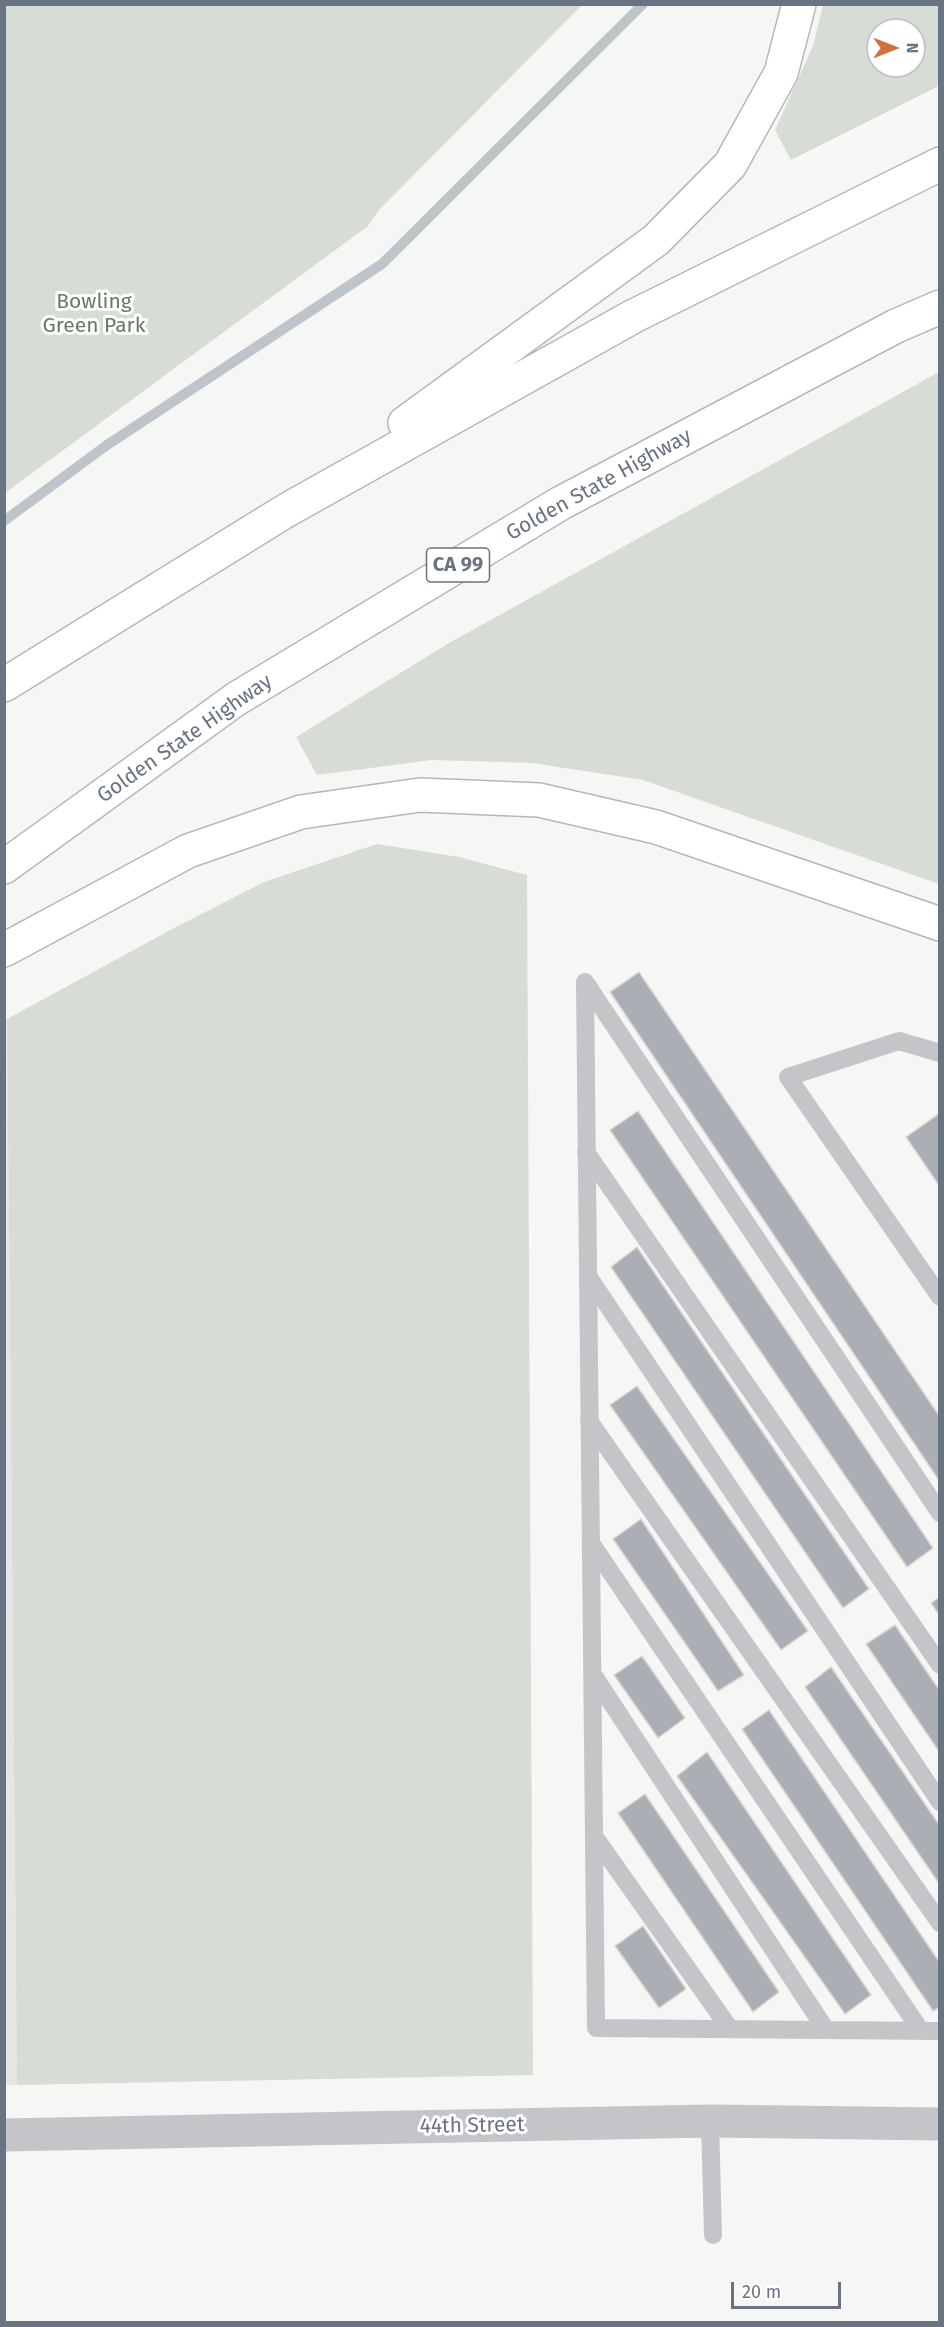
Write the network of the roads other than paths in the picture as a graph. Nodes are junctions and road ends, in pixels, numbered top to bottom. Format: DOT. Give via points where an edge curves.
graph roads {
  1 [pos="799,4"];
  2 [pos="939,164"];
  3 [pos="939,308"];
  4 [pos="287,510"];
  5 [pos="4,685"];
  6 [pos="4,867"];
  7 [pos="939,924"];
  8 [pos="4,950"];
  9 [pos="939,1053"];
  10 [pos="586,1152"];
  11 [pos="588,1276"];
  12 [pos="939,1297"];
  13 [pos="590,1421"];
  14 [pos="939,1514"];
  15 [pos="591,1542"];
  16 [pos="939,1665"];
  17 [pos="592,1673"];
  18 [pos="939,1802"];
  19 [pos="594,1836"];
  20 [pos="939,1923"];
  21 [pos="730,2029"];
  22 [pos="825,2030"];
  23 [pos="921,2031"];
  24 [pos="939,2031"];
  25 [pos="710,2121"];
  26 [pos="939,2124"];
  27 [pos="4,2135"];
  28 [pos="713,2235"];
  1 -- 4 [label="highway" via="781,73 729,165 656,240"];
  2 -- 4 [label="highway" via="633,316"];
  3 -- 6 [label="highway, Golden State Highway / CA 99" via="561,503 236,699"];
  4 -- 5 [label="highway"];
  7 -- 8 [label="highway" via="656,827 539,800 420,795 302,812 188,851"];
  9 -- 12 [label="lane" via="899,1041 788,1077"];
  10 -- 11 [label="lane"];
  10 -- 14 [label="lane" via="585,982"];
  10 -- 16 [label="lane"];
  11 -- 13 [label="lane"];
  11 -- 18 [label="lane"];
  13 -- 15 [label="lane"];
  13 -- 20 [label="lane"];
  15 -- 17 [label="lane"];
  15 -- 23 [label="lane"];
  17 -- 19 [label="lane"];
  17 -- 22 [label="lane"];
  19 -- 21 [label="lane"];
  19 -- 21 [label="lane" via="596,2028"];
  21 -- 22 [label="lane"];
  22 -- 23 [label="lane"];
  23 -- 24 [label="lane"];
  25 -- 26 [label="street, 44th Street"];
  25 -- 27 [label="street, 44th Street"];
  25 -- 28 [label="lane"];
}
